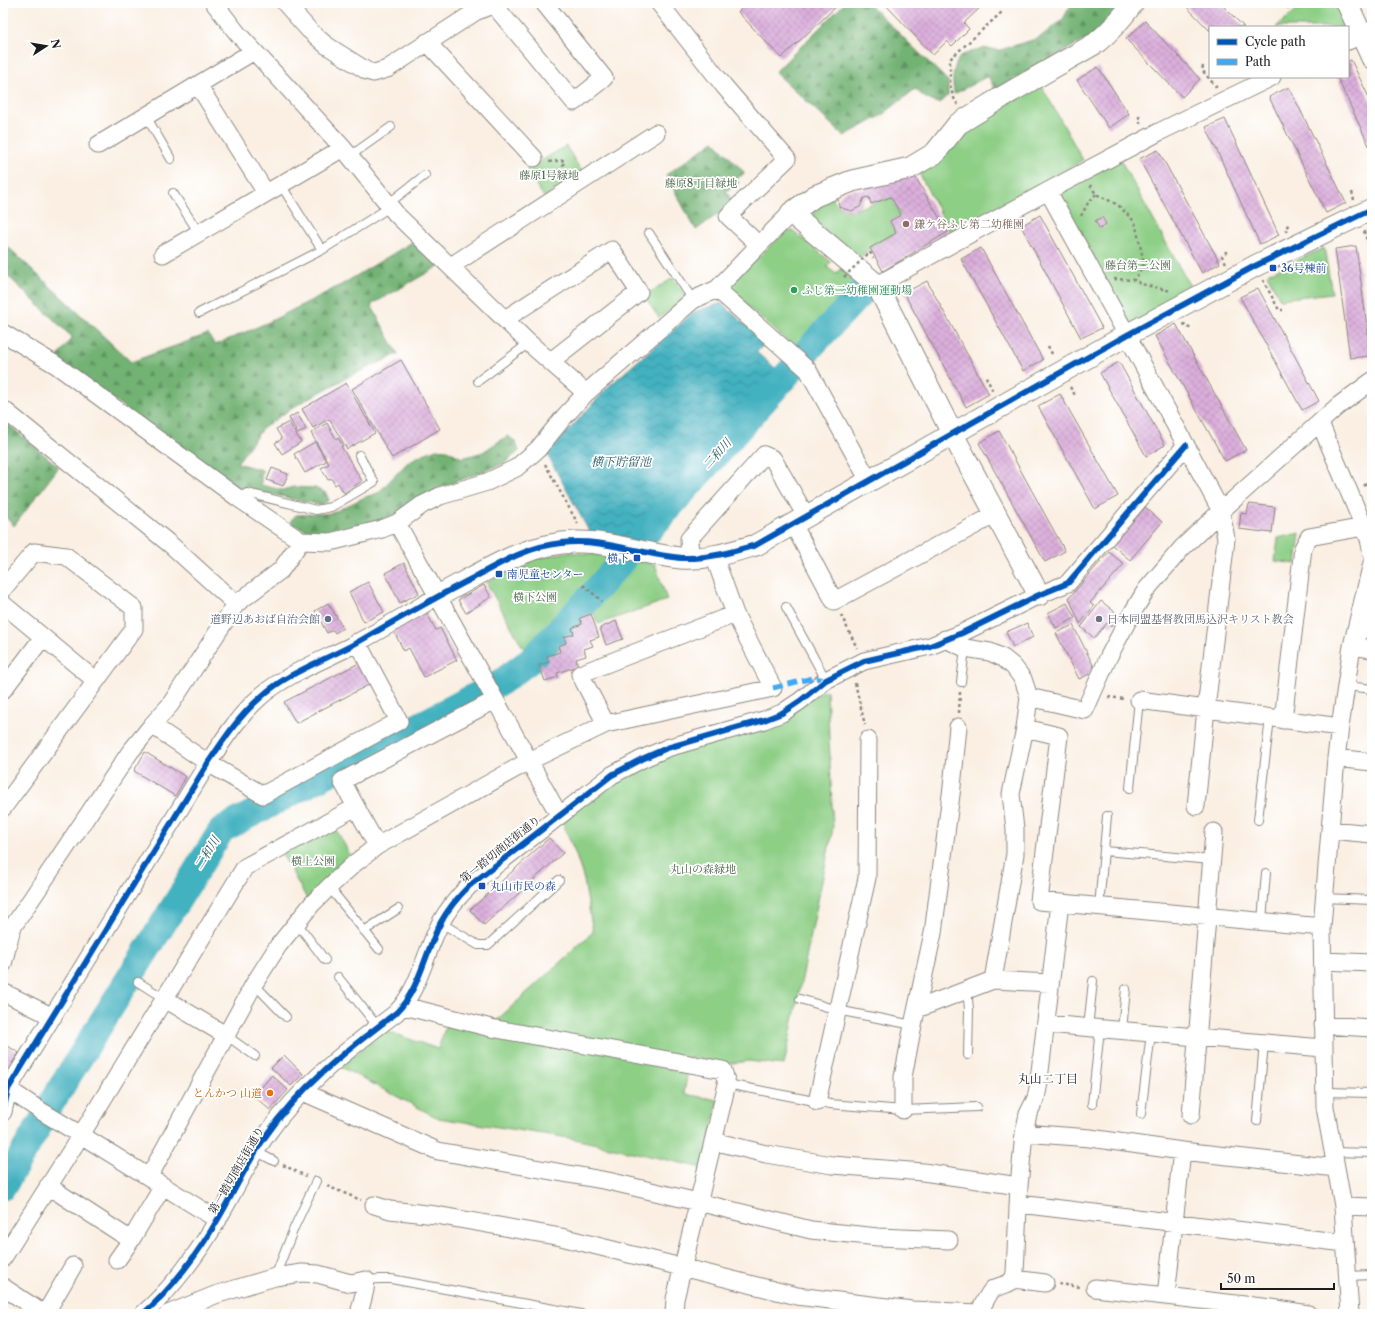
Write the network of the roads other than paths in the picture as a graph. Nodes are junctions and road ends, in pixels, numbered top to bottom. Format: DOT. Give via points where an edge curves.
graph roads {
  1 [pos="214,3"];
  2 [pos="285,3"];
  3 [pos="544,3"];
  4 [pos="659,3"];
  5 [pos="1133,3"];
  6 [pos="1347,3"];
  7 [pos="495,4"];
  8 [pos="1360,35"];
  9 [pos="428,42"];
  10 [pos="254,52"];
  11 [pos="1372,58"];
  12 [pos="1270,78"];
  13 [pos="198,85"];
  14 [pos="146,116"];
  15 [pos="391,127"];
  16 [pos="656,133"];
  17 [pos="98,145"];
  18 [pos="347,152"];
  19 [pos="534,158"];
  20 [pos="171,159"];
  21 [pos="425,175"];
  22 [pos="281,185"];
  23 [pos="1048,191"];
  24 [pos="173,193"];
  25 [pos="266,193"];
  26 [pos="389,205"];
  27 [pos="1372,209"];
  28 [pos="791,213"];
  29 [pos="199,233"];
  30 [pos="649,233"];
  31 [pos="759,245"];
  32 [pos="322,250"];
  33 [pos="163,254"];
  34 [pos="451,266"];
  35 [pos="877,285"];
  36 [pos="717,289"];
  37 [pos="693,300"];
  38 [pos="200,313"];
  39 [pos="505,319"];
  40 [pos="3,334"];
  41 [pos="1127,335"];
  42 [pos="529,343"];
  43 [pos="551,361"];
  44 [pos="478,381"];
  45 [pos="1372,381"];
  46 [pos="586,392"];
  47 [pos="3,410"];
  48 [pos="1320,423"];
  49 [pos="952,433"];
  50 [pos="1186,445"];
  51 [pos="359,455"];
  52 [pos="869,481"];
  53 [pos="238,498"];
  54 [pos="1221,511"];
  55 [pos="996,514"];
  56 [pos="799,520"];
  57 [pos="397,522"];
  58 [pos="1364,527"];
  59 [pos="301,541"];
  60 [pos="1372,554"];
  61 [pos="714,556"];
  62 [pos="690,558"];
  63 [pos="1372,563"];
  64 [pos="3,589"];
  65 [pos="1039,595"];
  66 [pos="438,596"];
  67 [pos="3,604"];
  68 [pos="236,604"];
  69 [pos="1372,604"];
  70 [pos="786,607"];
  71 [pos="735,614"];
  72 [pos="43,637"];
  73 [pos="945,640"];
  74 [pos="357,642"];
  75 [pos="1352,646"];
  76 [pos="965,648"];
  77 [pos="1372,649"];
  78 [pos="826,680"];
  79 [pos="96,681"];
  80 [pos="961,682"];
  81 [pos="1347,686"];
  82 [pos="1372,689"];
  83 [pos="3,690"];
  84 [pos="491,692"];
  85 [pos="1029,697"];
  86 [pos="1138,700"];
  87 [pos="1206,709"];
  88 [pos="1276,719"];
  89 [pos="152,724"];
  90 [pos="606,724"];
  91 [pos="958,727"];
  92 [pos="1340,727"];
  93 [pos="1025,728"];
  94 [pos="868,740"];
  95 [pos="1336,758"];
  96 [pos="529,761"];
  97 [pos="1372,762"];
  98 [pos="208,763"];
  99 [pos="1130,788"];
  100 [pos="1196,806"];
  101 [pos="356,807"];
  102 [pos="3,808"];
  103 [pos="559,815"];
  104 [pos="1108,816"];
  105 [pos="1258,820"];
  106 [pos="1330,830"];
  107 [pos="1214,832"];
  108 [pos="1372,834"];
  109 [pos="377,846"];
  110 [pos="1104,851"];
  111 [pos="1212,860"];
  112 [pos="1266,873"];
  113 [pos="559,880"];
  114 [pos="329,887"];
  115 [pos="1323,898"];
  116 [pos="1372,900"];
  117 [pos="1060,903"];
  118 [pos="1099,907"];
  119 [pos="398,909"];
  120 [pos="1207,916"];
  121 [pos="1262,921"];
  122 [pos="440,922"];
  123 [pos="297,923"];
  124 [pos="1322,927"];
  125 [pos="364,931"];
  126 [pos="379,949"];
  127 [pos="325,960"];
  128 [pos="1323,961"];
  129 [pos="1372,963"];
  130 [pos="3,964"];
  131 [pos="338,977"];
  132 [pos="993,980"];
  133 [pos="1093,981"];
  134 [pos="138,982"];
  135 [pos="1050,983"];
  136 [pos="254,984"];
  137 [pos="1126,989"];
  138 [pos="966,990"];
  139 [pos="3,992"];
  140 [pos="165,999"];
  141 [pos="800,999"];
  142 [pos="404,1006"];
  143 [pos="837,1010"];
  144 [pos="53,1017"];
  145 [pos="286,1017"];
  146 [pos="915,1017"];
  147 [pos="1047,1024"];
  148 [pos="1323,1025"];
  149 [pos="378,1027"];
  150 [pos="1094,1028"];
  151 [pos="1372,1028"];
  152 [pos="1122,1030"];
  153 [pos="1151,1033"];
  154 [pos="227,1036"];
  155 [pos="1198,1037"];
  156 [pos="1264,1043"];
  157 [pos="1323,1048"];
  158 [pos="968,1055"];
  159 [pos="255,1056"];
  160 [pos="727,1084"];
  161 [pos="6,1089"];
  162 [pos="303,1092"];
  163 [pos="1325,1092"];
  164 [pos="1372,1093"];
  165 [pos="817,1102"];
  166 [pos="1092,1104"];
  167 [pos="977,1107"];
  168 [pos="903,1110"];
  169 [pos="3,1112"];
  170 [pos="1141,1114"];
  171 [pos="1191,1115"];
  172 [pos="1257,1121"];
  173 [pos="1024,1133"];
  174 [pos="81,1134"];
  175 [pos="713,1141"];
  176 [pos="1182,1151"];
  177 [pos="255,1152"];
  178 [pos="1372,1153"];
  179 [pos="1334,1160"];
  180 [pos="274,1161"];
  181 [pos="316,1181"];
  182 [pos="156,1182"];
  183 [pos="48,1186"];
  184 [pos="1019,1186"];
  185 [pos="698,1202"];
  186 [pos="1019,1204"];
  187 [pos="374,1205"];
  188 [pos="1343,1206"];
  189 [pos="1372,1207"];
  190 [pos="218,1220"];
  191 [pos="1174,1223"];
  192 [pos="131,1240"];
  193 [pos="949,1240"];
  194 [pos="1345,1243"];
  195 [pos="3,1258"];
  196 [pos="117,1260"];
  197 [pos="73,1266"];
  198 [pos="682,1268"];
  199 [pos="1372,1275"];
  200 [pos="1348,1276"];
  201 [pos="275,1278"];
  202 [pos="1014,1279"];
  203 [pos="366,1280"];
  204 [pos="1045,1283"];
  205 [pos="3,1287"];
  206 [pos="1095,1288"];
  207 [pos="1166,1296"];
  208 [pos="978,1313"];
  209 [pos="44,1314"];
  210 [pos="143,1314"];
  211 [pos="168,1314"];
  212 [pos="359,1314"];
  213 [pos="582,1314"];
  214 [pos="674,1314"];
  215 [pos="1308,1314"];
  216 [pos="1350,1314"];
  1 -- 10 [label="street"];
  2 -- 9 [label="street" via="326,45 374,73 388,69"];
  3 -- 7 [label="street" via="604,78 574,102"];
  4 -- 31 [label="street" via="724,86 787,159 728,216"];
  5 -- 28 [label="street" via="1112,29 1096,43 958,124 934,154 910,168 852,181 815,196"];
  6 -- 8 [label="street"];
  7 -- 9 [label="street" via="475,12"];
  8 -- 11 [label="street"];
  9 -- 19 [label="street"];
  10 -- 13 [label="street"];
  10 -- 18 [label="street"];
  12 -- 23 [label="street"];
  13 -- 14 [label="street"];
  13 -- 25 [label="street"];
  14 -- 17 [label="street"];
  14 -- 20 [label="lane"];
  15 -- 18 [label="lane"];
  16 -- 34 [label="street"];
  18 -- 22 [label="street"];
  18 -- 26 [label="street"];
  21 -- 26 [label="lane"];
  22 -- 25 [label="street"];
  22 -- 32 [label="lane"];
  23 -- 35 [label="street"];
  23 -- 41 [label="street"];
  24 -- 29 [label="lane"];
  25 -- 29 [label="street"];
  26 -- 32 [label="lane"];
  26 -- 34 [label="street"];
  27 -- 41 [label="street" via="1255,266"];
  28 -- 31 [label="street"];
  28 -- 35 [label="street"];
  29 -- 33 [label="street"];
  30 -- 37 [label="lane"];
  31 -- 36 [label="street"];
  32 -- 38 [label="lane"];
  34 -- 39 [label="street"];
  35 -- 49 [label="street"];
  36 -- 37 [label="street"];
  36 -- 52 [label="street" via="808,370"];
  37 -- 46 [label="street"];
  39 -- 42 [label="street"];
  39 -- 43 [label="street" via="612,250 639,292"];
  40 -- 53 [label="street" via="56,365"];
  41 -- 49 [label="street"];
  41 -- 50 [label="street"];
  42 -- 43 [label="street"];
  42 -- 44 [label="lane"];
  43 -- 46 [label="street"];
  45 -- 48 [label="street"];
  46 -- 57 [label="street" via="538,449 516,468 487,482 422,504"];
  47 -- 68 [label="street" via="171,545"];
  48 -- 54 [label="street"];
  48 -- 58 [label="street"];
  49 -- 52 [label="street"];
  49 -- 55 [label="street"];
  50 -- 54 [label="street"];
  50 -- 65 [label="street, 第一踏切商店街通り" via="1068,583"];
  51 -- 53 [label="lane" via="374,482 331,507 316,510 247,493"];
  52 -- 56 [label="street"];
  53 -- 59 [label="street"];
  54 -- 85 [label="street" via="1182,548 1146,590 1109,656 1085,710"];
  54 -- 87 [label="street" via="1226,539"];
  55 -- 56 [label="street" via="834,601"];
  55 -- 65 [label="street"];
  56 -- 61 [label="street" via="756,545"];
  56 -- 62 [label="street" via="773,459 764,455 689,540"];
  57 -- 59 [label="street" via="382,529 330,542"];
  57 -- 66 [label="street"];
  58 -- 60 [label="street" via="1370,539"];
  58 -- 88 [label="street" via="1309,538 1303,548"];
  59 -- 68 [label="street" via="281,570"];
  61 -- 62 [label="street"];
  61 -- 71 [label="street"];
  62 -- 66 [label="street" via="588,542 562,542 514,556"];
  63 -- 75 [label="street"];
  64 -- 79 [label="street" via="34,552 66,556 134,608 134,629"];
  65 -- 73 [label="street, 第一踏切商店街通り"];
  66 -- 74 [label="street"];
  66 -- 84 [label="street"];
  67 -- 72 [label="street"];
  68 -- 89 [label="street" via="170,705"];
  69 -- 75 [label="lane" via="1365,633"];
  70 -- 78 [label="lane"];
  71 -- 90 [label="street" via="580,674"];
  71 -- 90 [label="street" via="773,688"];
  72 -- 79 [label="street"];
  72 -- 83 [label="street"];
  73 -- 76 [label="street"];
  73 -- 78 [label="street, 第一踏切商店街通り" via="858,664"];
  74 -- 98 [label="street" via="294,675 261,697 236,722"];
  74 -- 98 [label="street" via="399,721 263,795"];
  75 -- 77 [label="street"];
  75 -- 81 [label="street"];
  76 -- 80 [label="lane"];
  76 -- 85 [label="street" via="990,652 1003,658 1023,679"];
  78 -- 103 [label="street, 第一踏切商店街通り" via="800,701 764,720 667,748 627,766"];
  79 -- 102 [label="street"];
  81 -- 82 [label="lane"];
  81 -- 92 [label="street"];
  84 -- 96 [label="street"];
  84 -- 101 [label="street" via="342,781"];
  85 -- 93 [label="street"];
  86 -- 87 [label="street"];
  86 -- 99 [label="lane"];
  87 -- 88 [label="street"];
  87 -- 100 [label="street"];
  88 -- 92 [label="street"];
  88 -- 105 [label="lane"];
  89 -- 98 [label="street"];
  89 -- 130 [label="street" via="130,752 12,928"];
  90 -- 96 [label="street"];
  91 -- 146 [label="street" via="933,933"];
  92 -- 95 [label="street"];
  93 -- 117 [label="street" via="1059,736 1039,901"];
  93 -- 132 [label="street" via="1011,794 1015,854"];
  94 -- 143 [label="street" via="867,878"];
  95 -- 97 [label="street"];
  95 -- 106 [label="street"];
  96 -- 103 [label="street"];
  96 -- 109 [label="street"];
  98 -- 144 [label="street"];
  101 -- 109 [label="street"];
  101 -- 140 [label="street" via="245,867"];
  103 -- 122 [label="street, 第一踏切商店街通り" via="469,886"];
  104 -- 110 [label="lane"];
  106 -- 108 [label="street"];
  106 -- 115 [label="street"];
  107 -- 111 [label="street"];
  109 -- 114 [label="street"];
  110 -- 111 [label="lane"];
  110 -- 118 [label="lane"];
  111 -- 120 [label="street"];
  112 -- 121 [label="lane"];
  113 -- 122 [label="lane" via="488,945 478,945"];
  114 -- 123 [label="street"];
  114 -- 125 [label="lane"];
  115 -- 116 [label="lane"];
  115 -- 124 [label="street"];
  117 -- 118 [label="street"];
  117 -- 135 [label="street"];
  118 -- 120 [label="street"];
  119 -- 125 [label="lane"];
  120 -- 121 [label="street"];
  120 -- 155 [label="street"];
  121 -- 124 [label="street"];
  122 -- 142 [label="street, 第一踏切商店街通り" via="414,988"];
  123 -- 127 [label="lane"];
  123 -- 136 [label="street" via="278,946"];
  124 -- 128 [label="street"];
  125 -- 126 [label="lane"];
  128 -- 129 [label="street"];
  128 -- 148 [label="street"];
  131 -- 149 [label="lane"];
  132 -- 135 [label="street"];
  132 -- 138 [label="street"];
  133 -- 150 [label="lane"];
  134 -- 140 [label="lane"];
  135 -- 147 [label="street"];
  136 -- 145 [label="lane"];
  136 -- 154 [label="street"];
  137 -- 152 [label="lane"];
  138 -- 146 [label="street"];
  138 -- 158 [label="lane" via="969,1009"];
  139 -- 144 [label="street"];
  140 -- 154 [label="street"];
  140 -- 174 [label="street"];
  141 -- 143 [label="lane"];
  142 -- 149 [label="street, 第一踏切商店街通り"];
  142 -- 160 [label="street" via="491,1028 723,1070"];
  143 -- 146 [label="lane"];
  143 -- 165 [label="street"];
  144 -- 161 [label="street"];
  146 -- 168 [label="street" via="903,1077"];
  147 -- 150 [label="street"];
  147 -- 173 [label="street" via="1036,1098 1028,1114"];
  148 -- 151 [label="street"];
  148 -- 157 [label="street"];
  149 -- 162 [label="street, 第一踏切商店街通り" via="324,1070"];
  150 -- 152 [label="street"];
  150 -- 166 [label="lane"];
  152 -- 153 [label="street"];
  153 -- 155 [label="street"];
  153 -- 170 [label="lane"];
  154 -- 159 [label="lane"];
  154 -- 182 [label="street"];
  155 -- 156 [label="street"];
  155 -- 171 [label="street"];
  156 -- 157 [label="street"];
  156 -- 172 [label="lane"];
  157 -- 163 [label="street"];
  160 -- 165 [label="lane"];
  160 -- 175 [label="street"];
  161 -- 169 [label="street"];
  161 -- 174 [label="street"];
  162 -- 177 [label="street, 第一踏切商店街通り"];
  162 -- 185 [label="street" via="438,1151 608,1181"];
  163 -- 164 [label="lane"];
  163 -- 179 [label="street" via="1325,1108"];
  165 -- 168 [label="lane"];
  167 -- 168 [label="lane"];
  173 -- 176 [label="street" via="1090,1138"];
  173 -- 184 [label="street"];
  174 -- 182 [label="street"];
  174 -- 183 [label="street"];
  175 -- 184 [label="street" via="766,1154 832,1165 923,1172"];
  175 -- 185 [label="street"];
  176 -- 179 [label="street"];
  176 -- 191 [label="street"];
  177 -- 180 [label="lane"];
  177 -- 190 [label="street, 第一踏切商店街通り"];
  178 -- 179 [label="lane"];
  179 -- 188 [label="street"];
  181 -- 201 [label="lane"];
  182 -- 190 [label="street"];
  182 -- 192 [label="street"];
  183 -- 192 [label="street"];
  183 -- 195 [label="street"];
  184 -- 186 [label="street"];
  185 -- 193 [label="street" via="811,1230 878,1237"];
  185 -- 198 [label="street"];
  186 -- 191 [label="street"];
  186 -- 202 [label="street"];
  187 -- 198 [label="street" via="390,1210 436,1215 562,1237"];
  188 -- 189 [label="street"];
  188 -- 194 [label="street"];
  190 -- 210 [label="street, 第一踏切商店街通り" via="174,1282"];
  191 -- 194 [label="street"];
  191 -- 207 [label="street"];
  192 -- 196 [label="street"];
  194 -- 200 [label="street"];
  197 -- 209 [label="street"];
  198 -- 208 [label="street" via="797,1296 912,1310"];
  198 -- 214 [label="street"];
  199 -- 200 [label="lane"];
  200 -- 216 [label="street"];
  201 -- 203 [label="street" via="310,1273 351,1283"];
  201 -- 211 [label="street" via="215,1295"];
  202 -- 204 [label="street"];
  202 -- 208 [label="street" via="992,1290"];
  203 -- 212 [label="street"];
  203 -- 213 [label="lane" via="391,1279"];
  205 -- 209 [label="street"];
  206 -- 207 [label="street"];
  207 -- 215 [label="street"];
}
